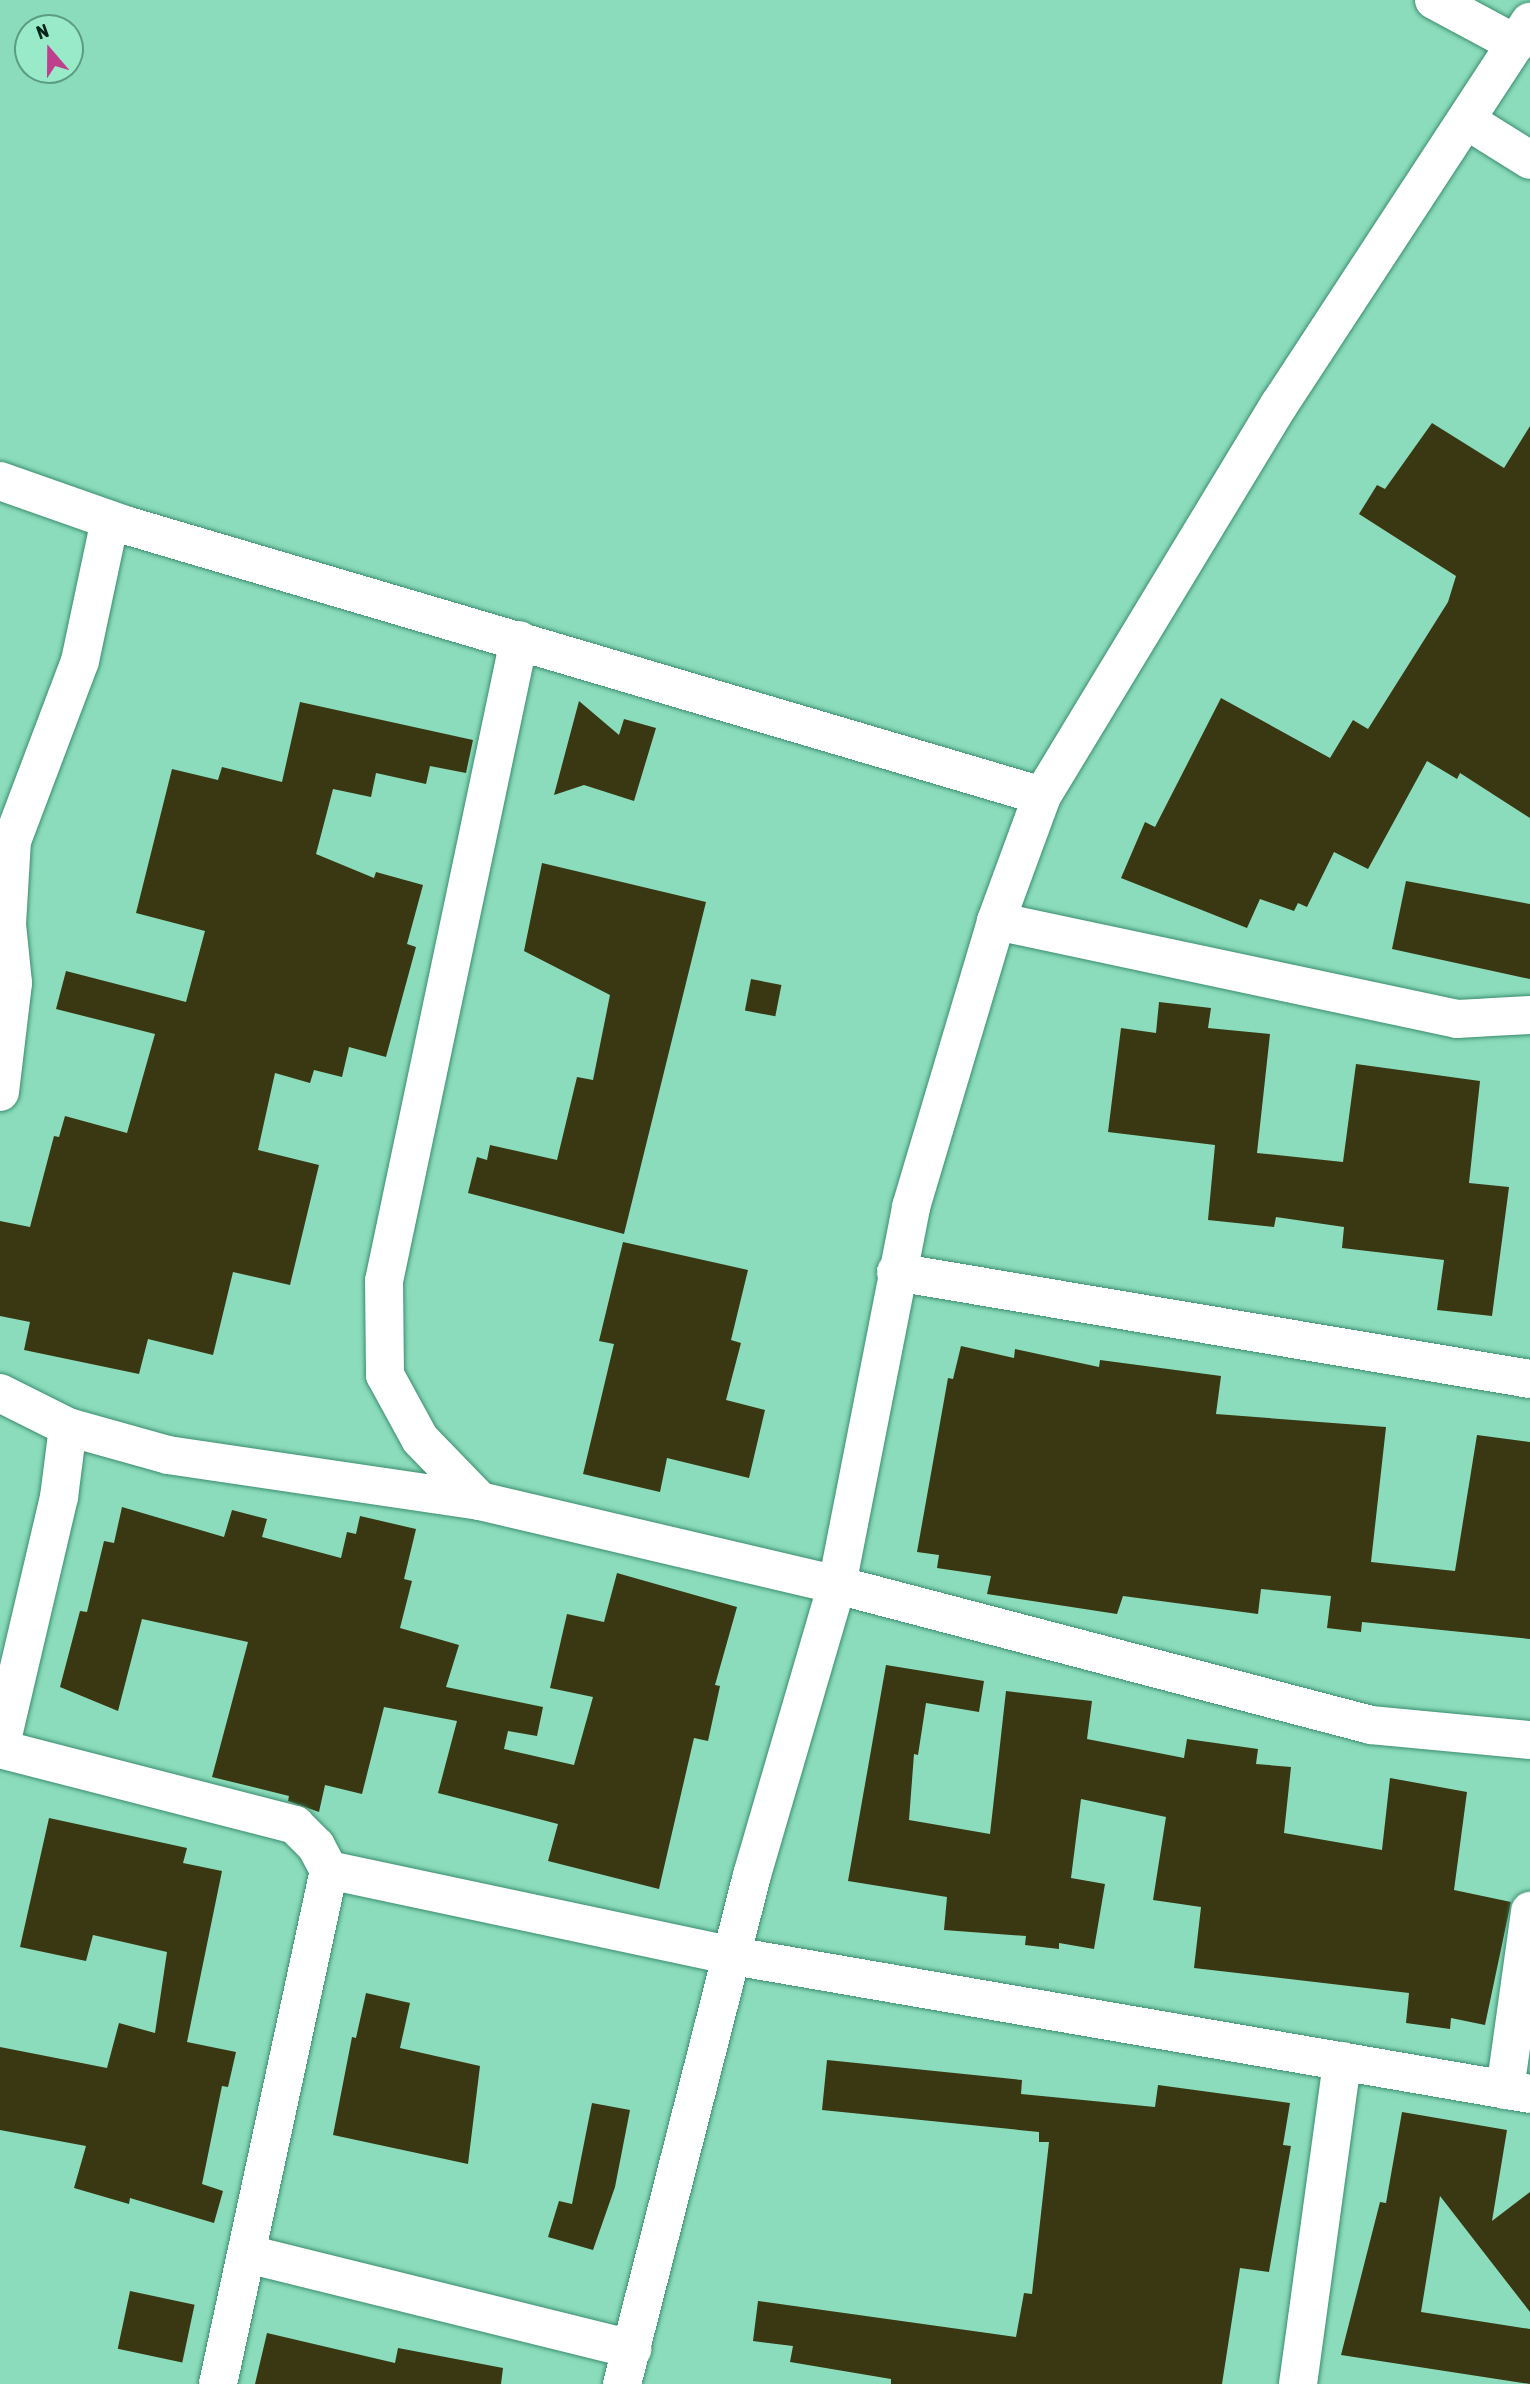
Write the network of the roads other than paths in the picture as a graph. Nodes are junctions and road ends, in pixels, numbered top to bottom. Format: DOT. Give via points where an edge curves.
graph roads {
  1 [pos="1434,0"];
  2 [pos="1523,33"];
  3 [pos="1466,120"];
  4 [pos="1530,160"];
  5 [pos="0,481"];
  6 [pos="110,520"];
  7 [pos="519,640"];
  8 [pos="1042,796"];
  9 [pos="996,921"];
  10 [pos="1530,1015"];
  11 [pos="0,1092"];
  12 [pos="895,1272"];
  13 [pos="1530,1379"];
  14 [pos="0,1393"];
  15 [pos="68,1427"];
  16 [pos="480,1501"];
  17 [pos="837,1585"];
  18 [pos="1530,1740"];
  19 [pos="329,1870"];
  20 [pos="1530,1911"];
  21 [pos="733,1956"];
  22 [pos="1342,2061"];
  23 [pos="1518,2092"];
  24 [pos="248,2254"];
  25 [pos="627,2366"];
  26 [pos="218,2384"];
  27 [pos="1298,2384"];
  1 -- 2 [label="street"];
  2 -- 3 [label="street"];
  3 -- 4 [label="street"];
  3 -- 8 [label="street" via="1279,405"];
  5 -- 6 [label="street"];
  6 -- 7 [label="street"];
  6 -- 11 [label="street" via="80,661 12,841 7,924 13,984"];
  7 -- 8 [label="street"];
  7 -- 16 [label="street" via="384,1281 385,1375 420,1438"];
  8 -- 9 [label="street"];
  9 -- 10 [label="street" via="1457,1019"];
  9 -- 12 [label="street"];
  12 -- 13 [label="street"];
  12 -- 17 [label="street"];
  14 -- 15 [label="street"];
  15 -- 16 [label="street" via="168,1455"];
  15 -- 19 [label="street" via="59,1497 0,1749 295,1825 316,1846"];
  16 -- 17 [label="street"];
  17 -- 18 [label="street" via="1371,1725"];
  17 -- 21 [label="street"];
  19 -- 21 [label="street"];
  19 -- 24 [label="street"];
  20 -- 23 [label="street"];
  21 -- 22 [label="street"];
  21 -- 25 [label="street"];
  22 -- 23 [label="street"];
  22 -- 27 [label="street"];
  24 -- 25 [label="street"];
  24 -- 26 [label="street"];
}
